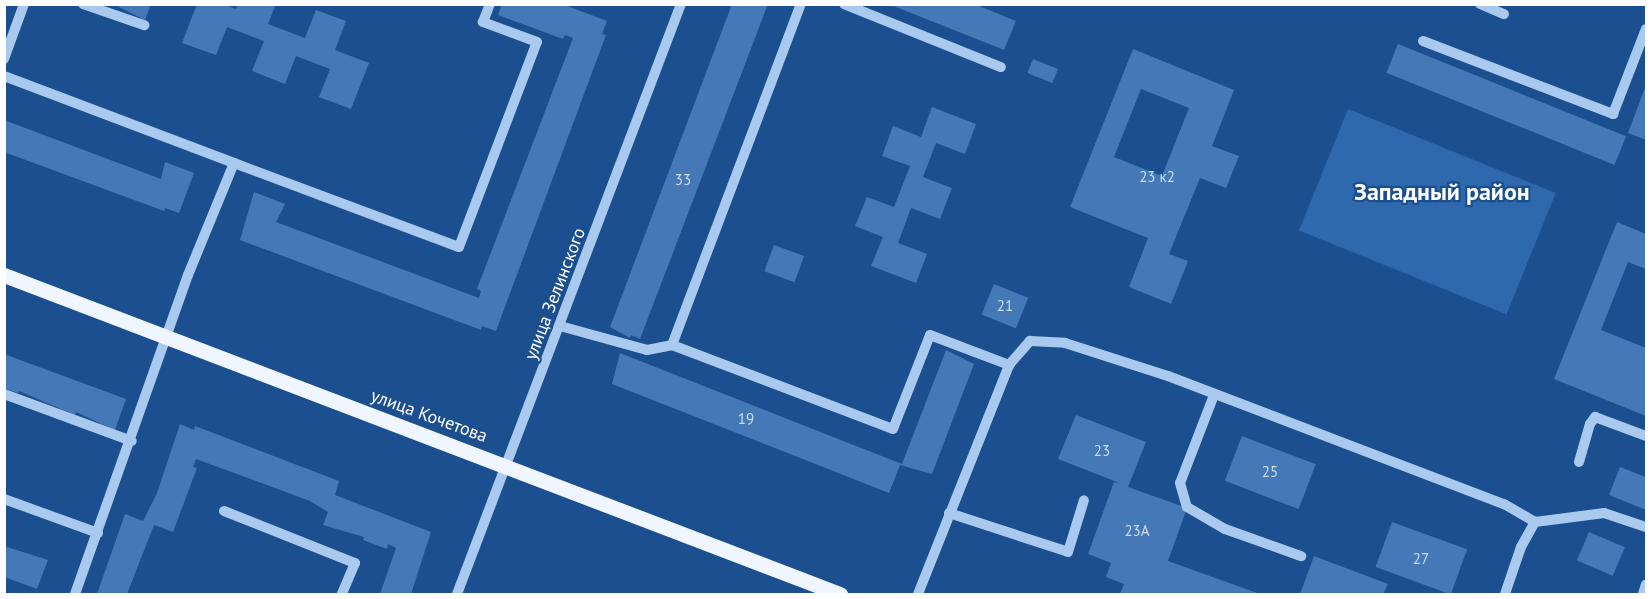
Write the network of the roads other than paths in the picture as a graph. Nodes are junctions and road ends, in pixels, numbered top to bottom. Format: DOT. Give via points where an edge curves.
graph roads {
  1 [pos="24,4"];
  2 [pos="83,4"];
  3 [pos="490,4"];
  4 [pos="801,4"];
  5 [pos="844,4"];
  6 [pos="1480,4"];
  7 [pos="680,5"];
  8 [pos="1504,14"];
  9 [pos="144,26"];
  10 [pos="1647,29"];
  11 [pos="1424,40"];
  12 [pos="4,59"];
  13 [pos="1001,67"];
  14 [pos="4,76"];
  15 [pos="234,163"];
  16 [pos="4,275"];
  17 [pos="560,326"];
  18 [pos="166,340"];
  19 [pos="672,345"];
  20 [pos="1009,365"];
  21 [pos="4,394"];
  22 [pos="1214,395"];
  23 [pos="1647,436"];
  24 [pos="132,441"];
  25 [pos="1580,462"];
  26 [pos="506,465"];
  27 [pos="4,499"];
  28 [pos="1084,500"];
  29 [pos="224,511"];
  30 [pos="949,513"];
  31 [pos="1535,522"];
  32 [pos="1647,527"];
  33 [pos="98,533"];
  34 [pos="1301,556"];
  35 [pos="1647,584"];
  36 [pos="75,594"];
  37 [pos="342,594"];
  38 [pos="457,594"];
  39 [pos="840,594"];
  40 [pos="918,594"];
  41 [pos="1505,594"];
  42 [pos="1642,594"];
  1 -- 12 [label="street"];
  2 -- 9 [label="street"];
  3 -- 15 [label="street" via="483,22 537,42 459,247"];
  4 -- 19 [label="street"];
  5 -- 13 [label="street"];
  6 -- 8 [label="street"];
  7 -- 17 [label="street, улица Зелинского"];
  10 -- 11 [label="street" via="1612,114"];
  14 -- 15 [label="street"];
  15 -- 18 [label="street"];
  16 -- 18 [label="main road, улица Кочетова"];
  17 -- 19 [label="street" via="647,350"];
  17 -- 26 [label="street, улица Зелинского"];
  18 -- 24 [label="street"];
  18 -- 26 [label="main road, улица Кочетова"];
  19 -- 20 [label="street" via="893,429 930,335"];
  20 -- 22 [label="street" via="1030,341 1048,340 1135,365"];
  20 -- 30 [label="street"];
  21 -- 24 [label="street"];
  22 -- 31 [label="street" via="1504,504"];
  22 -- 34 [label="street" via="1180,483 1187,507 1225,529"];
  23 -- 25 [label="street" via="1595,417"];
  24 -- 33 [label="street"];
  26 -- 38 [label="street, улица Зелинского"];
  26 -- 39 [label="main road, улица Кочетова"];
  27 -- 33 [label="street"];
  28 -- 30 [label="street" via="1068,552"];
  29 -- 37 [label="street" via="354,563"];
  30 -- 40 [label="street"];
  31 -- 32 [label="street" via="1604,513"];
  31 -- 41 [label="street" via="1521,547"];
  33 -- 36 [label="street"];
  35 -- 42 [label="street"];
}
